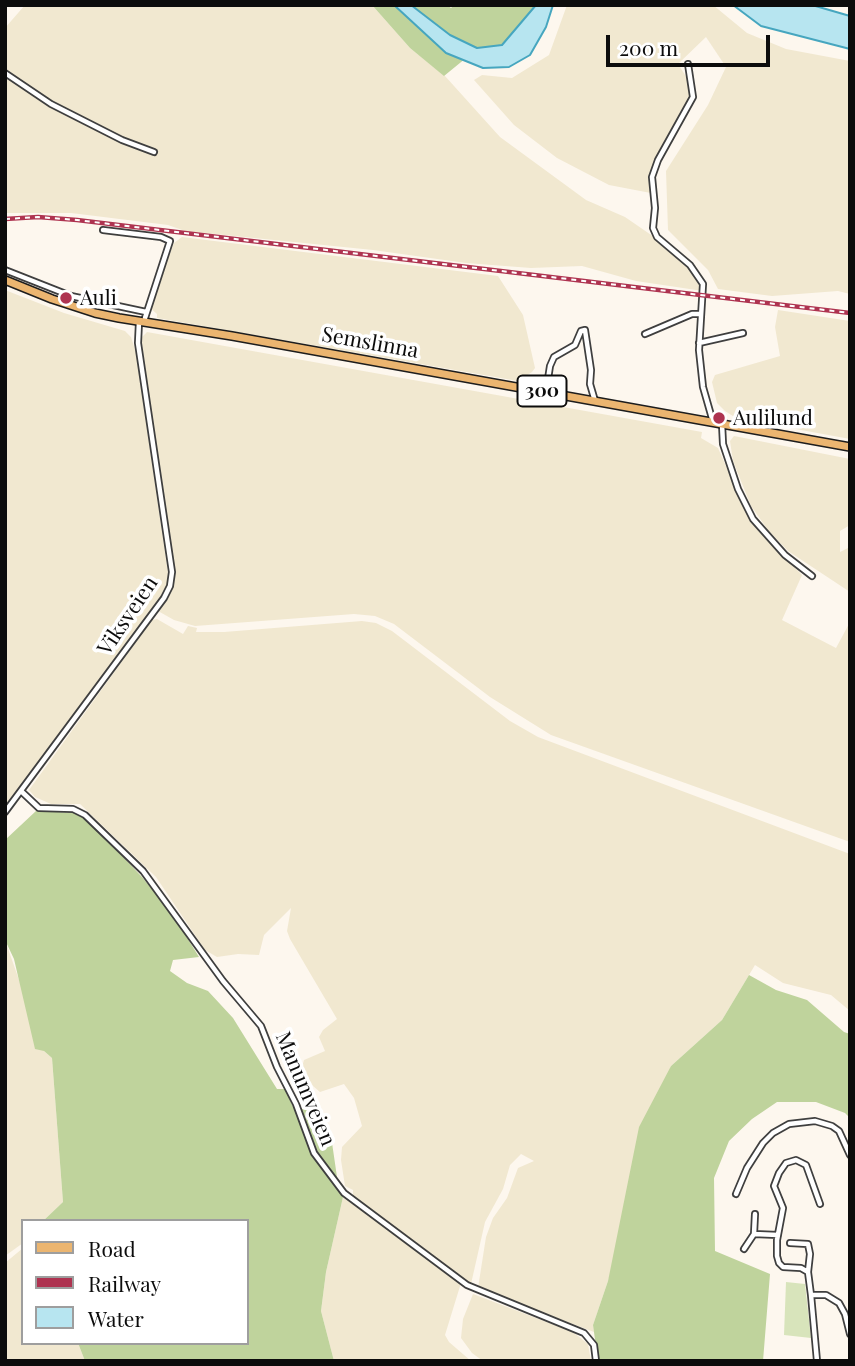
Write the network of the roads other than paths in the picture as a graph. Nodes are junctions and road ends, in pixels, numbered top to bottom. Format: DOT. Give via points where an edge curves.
graph roads {
  1 [pos="688,64"];
  2 [pos="5,72"];
  3 [pos="154,152"];
  4 [pos="103,230"];
  5 [pos="5,270"];
  6 [pos="5,280"];
  7 [pos="701,314"];
  8 [pos="143,317"];
  9 [pos="743,333"];
  10 [pos="645,334"];
  11 [pos="699,343"];
  12 [pos="546,392"];
  13 [pos="594,401"];
  14 [pos="713,422"];
  15 [pos="722,424"];
  16 [pos="850,447"];
  17 [pos="812,576"];
  18 [pos="21,791"];
  19 [pos="5,812"];
  20 [pos="850,1155"];
  21 [pos="736,1194"];
  22 [pos="820,1204"];
  23 [pos="755,1214"];
  24 [pos="754,1234"];
  25 [pos="778,1235"];
  26 [pos="790,1243"];
  27 [pos="744,1249"];
  28 [pos="808,1272"];
  29 [pos="811,1295"];
  30 [pos="850,1334"];
  31 [pos="596,1361"];
  32 [pos="817,1361"];
  1 -- 7 [label="street" via="693,97 652,177 653,228 702,280"];
  2 -- 3 [label="street" via="51,104"];
  4 -- 8 [label="street" via="170,241"];
  5 -- 8 [label="street, Semslinna"];
  6 -- 8 [label="main road, Semslinna / 300" via="90,310"];
  7 -- 10 [label="street"];
  7 -- 11 [label="street"];
  8 -- 12 [label="main road, Semslinna / 300"];
  8 -- 18 [label="street, Viksveien" via="138,343 172,572 169,590"];
  9 -- 11 [label="street"];
  11 -- 14 [label="street"];
  12 -- 13 [label="main road, Semslinna / 300"];
  12 -- 13 [label="street" via="554,357 575,345 585,330"];
  13 -- 14 [label="main road, Semslinna / 300"];
  14 -- 15 [label="main road, Semslinna / 300"];
  15 -- 16 [label="main road, Semslinna / 300"];
  15 -- 17 [label="street" via="723,444 753,519 785,555"];
  18 -- 19 [label="street, Viksveien"];
  18 -- 31 [label="street, Manumveien" via="39,808 72,809 85,815 151,882 257,1021 314,1153 344,1193 467,1285 583,1333 594,1345"];
  20 -- 21 [label="street" via="832,1126 815,1121 789,1124 763,1143"];
  22 -- 25 [label="street" via="806,1165 796,1160 786,1163 774,1186 783,1208"];
  23 -- 24 [label="street"];
  24 -- 25 [label="street"];
  24 -- 27 [label="street"];
  25 -- 28 [label="street" via="780,1265"];
  26 -- 28 [label="street" via="808,1244"];
  28 -- 29 [label="street"];
  29 -- 30 [label="street" via="826,1295 838,1303"];
  29 -- 32 [label="street"];
}
